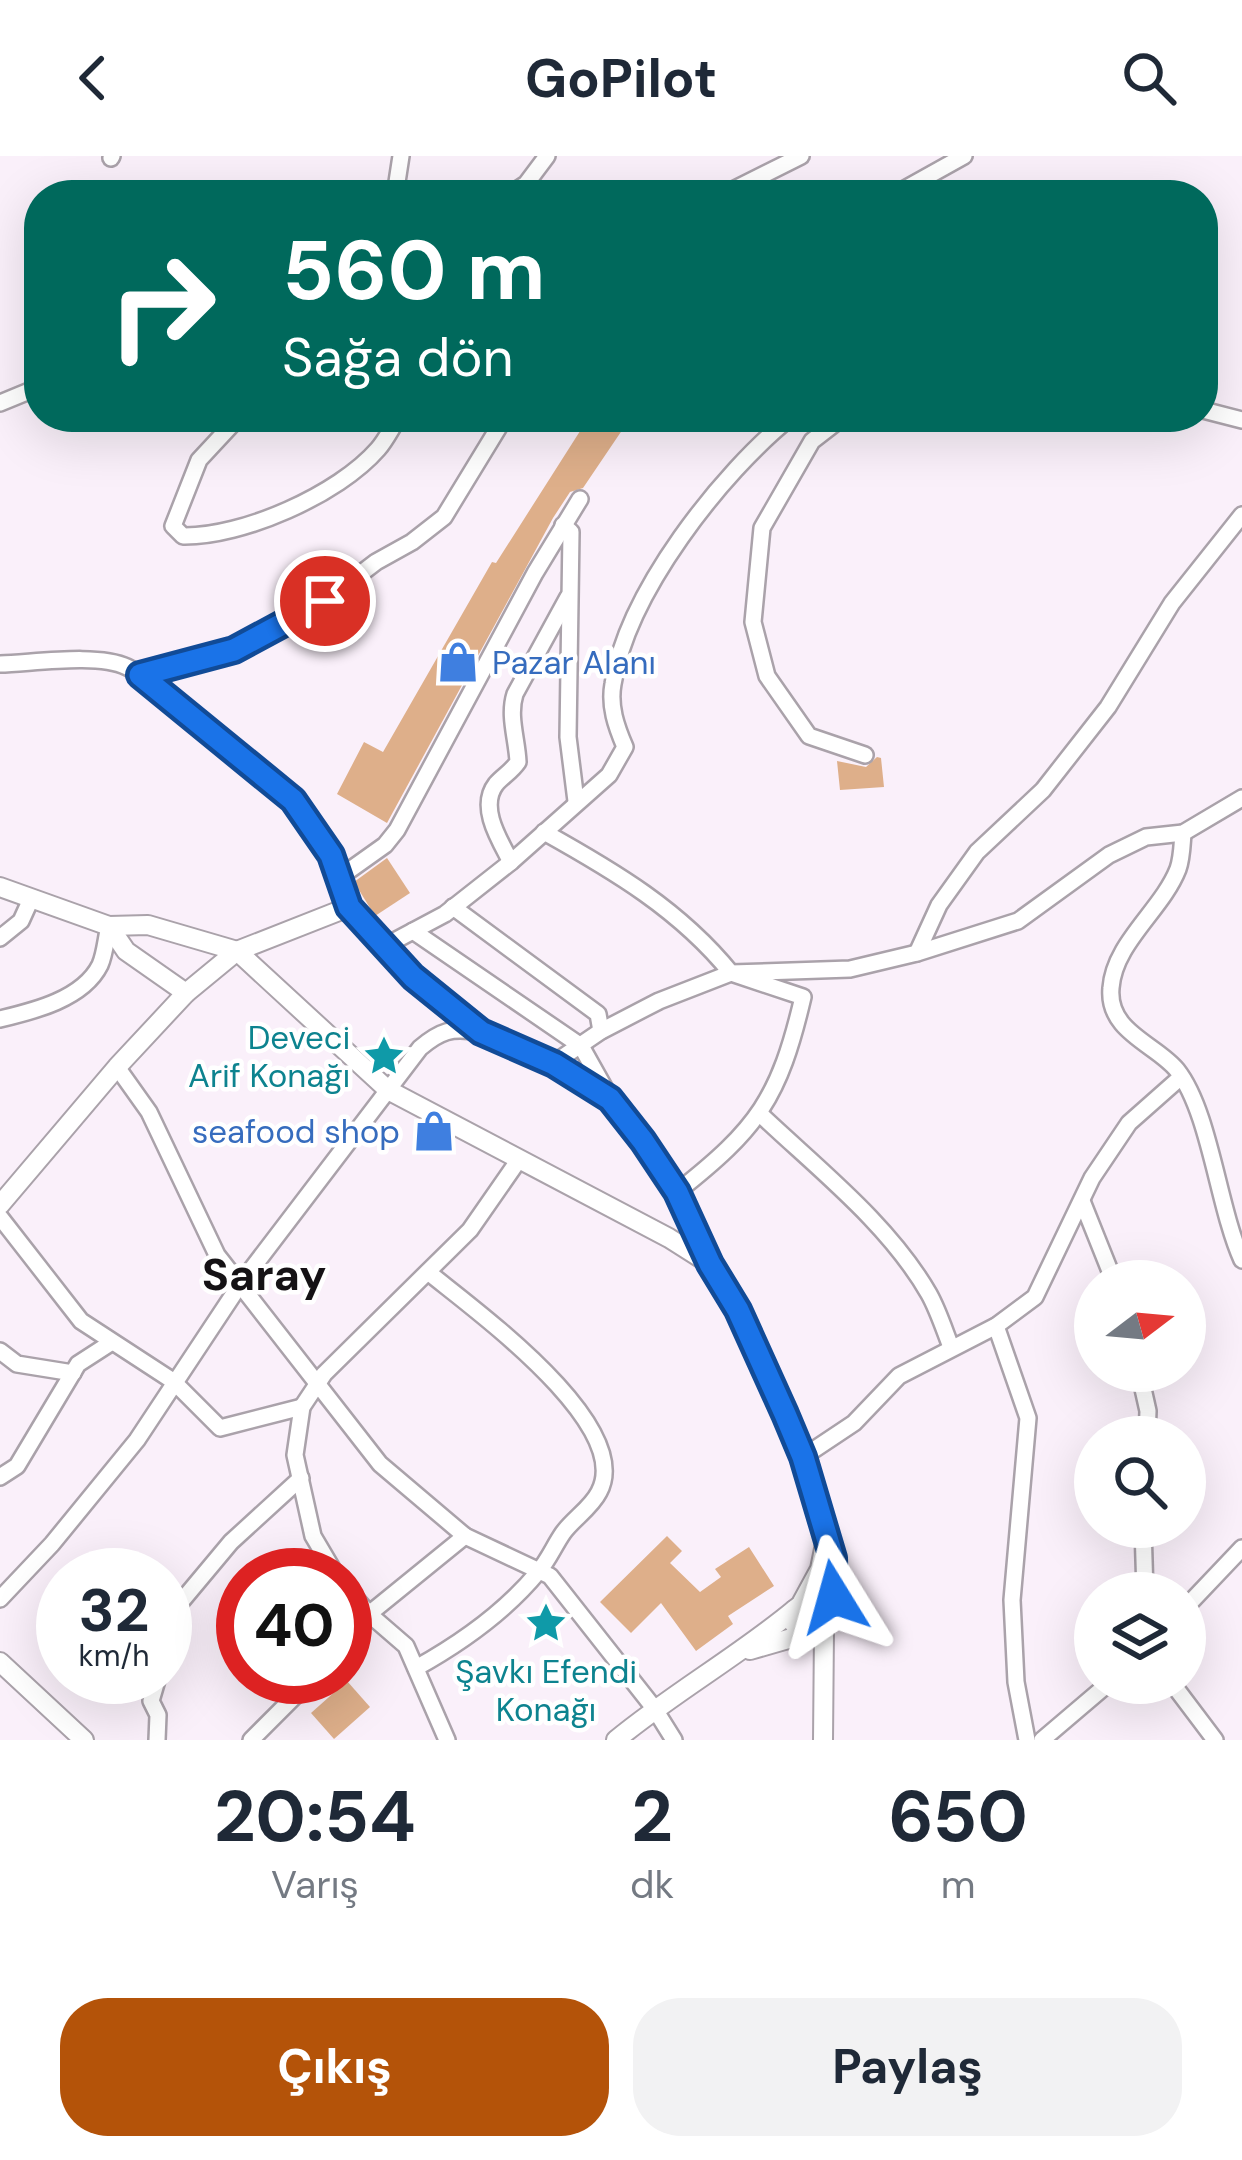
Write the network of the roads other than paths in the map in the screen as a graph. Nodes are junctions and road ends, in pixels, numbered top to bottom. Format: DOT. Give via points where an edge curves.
graph roads {
  1 [pos="801,156"];
  2 [pos="964,156"];
  3 [pos="753,180"];
  4 [pos="921,180"];
  5 [pos="225,432"];
  6 [pos="389,432"];
  7 [pos="496,432"];
  8 [pos="775,432"];
  9 [pos="824,432"];
  10 [pos="580,500"];
  11 [pos="1242,515"];
  12 [pos="563,525"];
  13 [pos="568,597"];
  14 [pos="0,664"];
  15 [pos="140,675"];
  16 [pos="865,755"];
  17 [pos="1242,798"];
  18 [pos="576,801"];
  19 [pos="544,832"];
  20 [pos="1183,833"];
  21 [pos="511,862"];
  22 [pos="340,877"];
  23 [pos="0,887"];
  24 [pos="31,899"];
  25 [pos="349,907"];
  26 [pos="453,907"];
  27 [pos="109,926"];
  28 [pos="412,931"];
  29 [pos="0,938"];
  30 [pos="383,947"];
  31 [pos="236,951"];
  32 [pos="917,953"];
  33 [pos="731,973"];
  34 [pos="186,993"];
  35 [pos="0,1018"];
  36 [pos="602,1031"];
  37 [pos="481,1032"];
  38 [pos="580,1046"];
  39 [pos="554,1064"];
  40 [pos="117,1067"];
  41 [pos="1181,1077"];
  42 [pos="388,1090"];
  43 [pos="610,1099"];
  44 [pos="760,1114"];
  45 [pos="518,1161"];
  46 [pos="677,1192"];
  47 [pos="1082,1201"];
  48 [pos="0,1205"];
  49 [pos="0,1216"];
  50 [pos="1106,1260"];
  51 [pos="1242,1260"];
  52 [pos="710,1264"];
  53 [pos="428,1272"];
  54 [pos="241,1282"];
  55 [pos="996,1326"];
  56 [pos="112,1342"];
  57 [pos="951,1347"];
  58 [pos="0,1351"];
  59 [pos="73,1373"];
  60 [pos="173,1381"];
  61 [pos="317,1385"];
  62 [pos="302,1407"];
  63 [pos="803,1457"];
  64 [pos="0,1477"];
  65 [pos="301,1478"];
  66 [pos="825,1534"];
  67 [pos="465,1536"];
  68 [pos="321,1548"];
  69 [pos="1242,1548"];
  70 [pos="539,1571"];
  71 [pos="1206,1586"];
  72 [pos="192,1589"];
  73 [pos="0,1599"];
  74 [pos="798,1606"];
  75 [pos="372,1612"];
  76 [pos="372,1617"];
  77 [pos="826,1623"];
  78 [pos="802,1635"];
  79 [pos="742,1653"];
  80 [pos="0,1662"];
  81 [pos="416,1668"];
  82 [pos="153,1704"];
  83 [pos="287,1704"];
  84 [pos="1084,1704"];
  85 [pos="1188,1704"];
  86 [pos="654,1708"];
  87 [pos="84,1740"];
  88 [pos="157,1740"];
  89 [pos="251,1740"];
  90 [pos="447,1740"];
  91 [pos="616,1740"];
  92 [pos="674,1740"];
  93 [pos="823,1740"];
  94 [pos="1027,1740"];
  95 [pos="1042,1740"];
  96 [pos="1215,1740"];
  1 -- 3 [label="street"];
  2 -- 4 [label="street"];
  5 -- 6 [label="street" via="199,460 173,526 183,536 211,536 288,510 338,482"];
  7 -- 15 [label="street" via="444,518 412,542 267,635"];
  8 -- 18 [label="street" via="728,476 659,570 613,686 613,718 625,747 609,775"];
  9 -- 16 [label="street" via="762,528 753,622 767,676 809,736"];
  10 -- 12 [label="street"];
  11 -- 32 [label="street" via="1172,603 1108,707 1042,790 977,852"];
  12 -- 13 [label="street" via="571,532"];
  12 -- 22 [label="street" via="397,830"];
  13 -- 18 [label="street"];
  13 -- 21 [label="street" via="515,694 509,711 518,762 490,798"];
  14 -- 15 [label="street" via="106,661"];
  15 -- 22 [label="street" via="293,800"];
  17 -- 20 [label="street"];
  18 -- 19 [label="street"];
  19 -- 21 [label="street"];
  19 -- 33 [label="street" via="626,878"];
  20 -- 32 [label="street" via="1146,837 1109,855 1018,921"];
  20 -- 41 [label="street" via="1178,869 1111,986 1124,1026"];
  21 -- 26 [label="street"];
  22 -- 25 [label="street"];
  23 -- 24 [label="street"];
  24 -- 27 [label="street"];
  24 -- 29 [label="street"];
  25 -- 30 [label="street"];
  25 -- 31 [label="street"];
  26 -- 28 [label="street"];
  26 -- 36 [label="street" via="598,1014"];
  27 -- 31 [label="street" via="148,925"];
  27 -- 34 [label="street" via="126,951"];
  27 -- 35 [label="street" via="99,967 82,983 54,1005"];
  28 -- 30 [label="street"];
  28 -- 38 [label="street"];
  30 -- 37 [label="street"];
  31 -- 34 [label="street"];
  31 -- 42 [label="street"];
  32 -- 33 [label="street" via="850,969"];
  33 -- 36 [label="street"];
  33 -- 44 [label="street" via="803,998"];
  34 -- 40 [label="street"];
  36 -- 38 [label="street"];
  37 -- 39 [label="street"];
  37 -- 42 [label="street" via="453,1027 437,1034"];
  38 -- 39 [label="street"];
  38 -- 43 [label="street"];
  39 -- 43 [label="street"];
  40 -- 48 [label="street"];
  40 -- 54 [label="street" via="148,1112 218,1255"];
  41 -- 47 [label="street" via="1129,1123"];
  41 -- 51 [label="street"];
  42 -- 45 [label="street"];
  42 -- 54 [label="street"];
  43 -- 46 [label="street"];
  44 -- 46 [label="street" via="734,1148"];
  44 -- 57 [label="street" via="912,1267"];
  45 -- 52 [label="street"];
  45 -- 53 [label="street" via="470,1230"];
  46 -- 52 [label="street"];
  47 -- 50 [label="street"];
  47 -- 55 [label="street" via="1035,1297"];
  49 -- 56 [label="street" via="81,1321"];
  52 -- 63 [label="street"];
  53 -- 61 [label="street"];
  53 -- 70 [label="street" via="541,1368 592,1429 605,1470 599,1492"];
  54 -- 60 [label="street"];
  54 -- 61 [label="street"];
  55 -- 57 [label="street"];
  55 -- 94 [label="street" via="1028,1418 1012,1600"];
  56 -- 59 [label="street"];
  56 -- 60 [label="street"];
  57 -- 63 [label="street" via="898,1376 854,1423"];
  58 -- 59 [label="street" via="17,1364"];
  59 -- 64 [label="street" via="17,1466"];
  60 -- 62 [label="street" via="220,1428"];
  60 -- 73 [label="street" via="137,1440"];
  61 -- 62 [label="street"];
  61 -- 67 [label="street" via="380,1464"];
  62 -- 65 [label="street"];
  63 -- 66 [label="street"];
  65 -- 68 [label="street"];
  65 -- 72 [label="street"];
  66 -- 74 [label="street" via="820,1569"];
  66 -- 77 [label="street" via="836,1579"];
  67 -- 70 [label="street"];
  67 -- 75 [label="street"];
  69 -- 71 [label="street"];
  70 -- 81 [label="street" via="459,1644"];
  70 -- 86 [label="street"];
  74 -- 77 [label="street" via="818,1602"];
  74 -- 78 [label="street" via="792,1621"];
  74 -- 79 [label="street"];
  76 -- 81 [label="street" via="406,1646"];
  77 -- 78 [label="street" via="814,1636"];
  77 -- 93 [label="street"];
  78 -- 79 [label="street"];
  79 -- 86 [label="street"];
  80 -- 87 [label="street"];
  81 -- 90 [label="street"];
  82 -- 88 [label="street"];
  83 -- 89 [label="street"];
  84 -- 95 [label="street"];
  85 -- 96 [label="street"];
  86 -- 91 [label="street"];
  86 -- 92 [label="street"];
}
